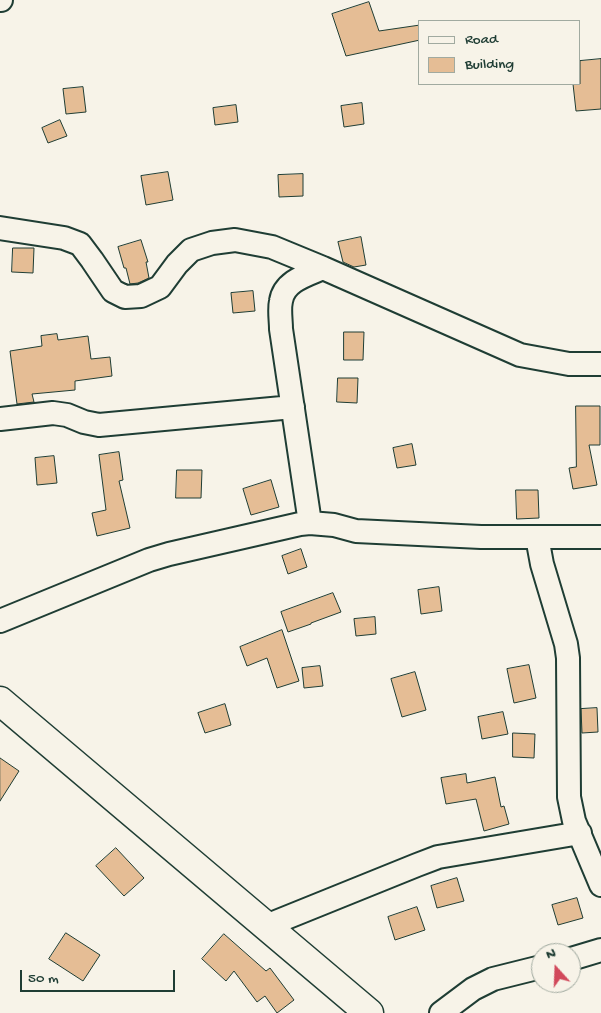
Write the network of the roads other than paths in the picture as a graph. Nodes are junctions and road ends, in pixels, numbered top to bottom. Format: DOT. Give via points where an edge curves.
graph roads {
  1 [pos="0,228"];
  2 [pos="323,268"];
  3 [pos="601,364"];
  4 [pos="293,407"];
  5 [pos="0,419"];
  6 [pos="310,523"];
  7 [pos="537,537"];
  8 [pos="601,537"];
  9 [pos="0,621"];
  10 [pos="0,701"];
  11 [pos="580,833"];
  12 [pos="601,884"];
  13 [pos="266,926"];
  14 [pos="601,950"];
  15 [pos="581,955"];
  16 [pos="531,969"];
  17 [pos="369,1013"];
  18 [pos="441,1013"];
  1 -- 2 [label="street" via="64,238 80,244 113,291 125,297 141,296 160,287 191,250 212,243 235,240 272,247"];
  2 -- 3 [label="street" via="520,355 569,364"];
  2 -- 4 [label="street" via="292,282 281,300 281,329"];
  4 -- 5 [label="street" via="99,425 53,413"];
  4 -- 6 [label="street"];
  6 -- 7 [label="street" via="356,531"];
  6 -- 9 [label="street" via="149,560"];
  7 -- 8 [label="street"];
  7 -- 11 [label="street" via="566,644 569,797"];
  10 -- 13 [label="street"];
  11 -- 12 [label="street"];
  11 -- 13 [label="street" via="438,858"];
  13 -- 17 [label="street"];
  14 -- 15 [label="street"];
  16 -- 18 [label="street" via="493,979 473,989"];
}
